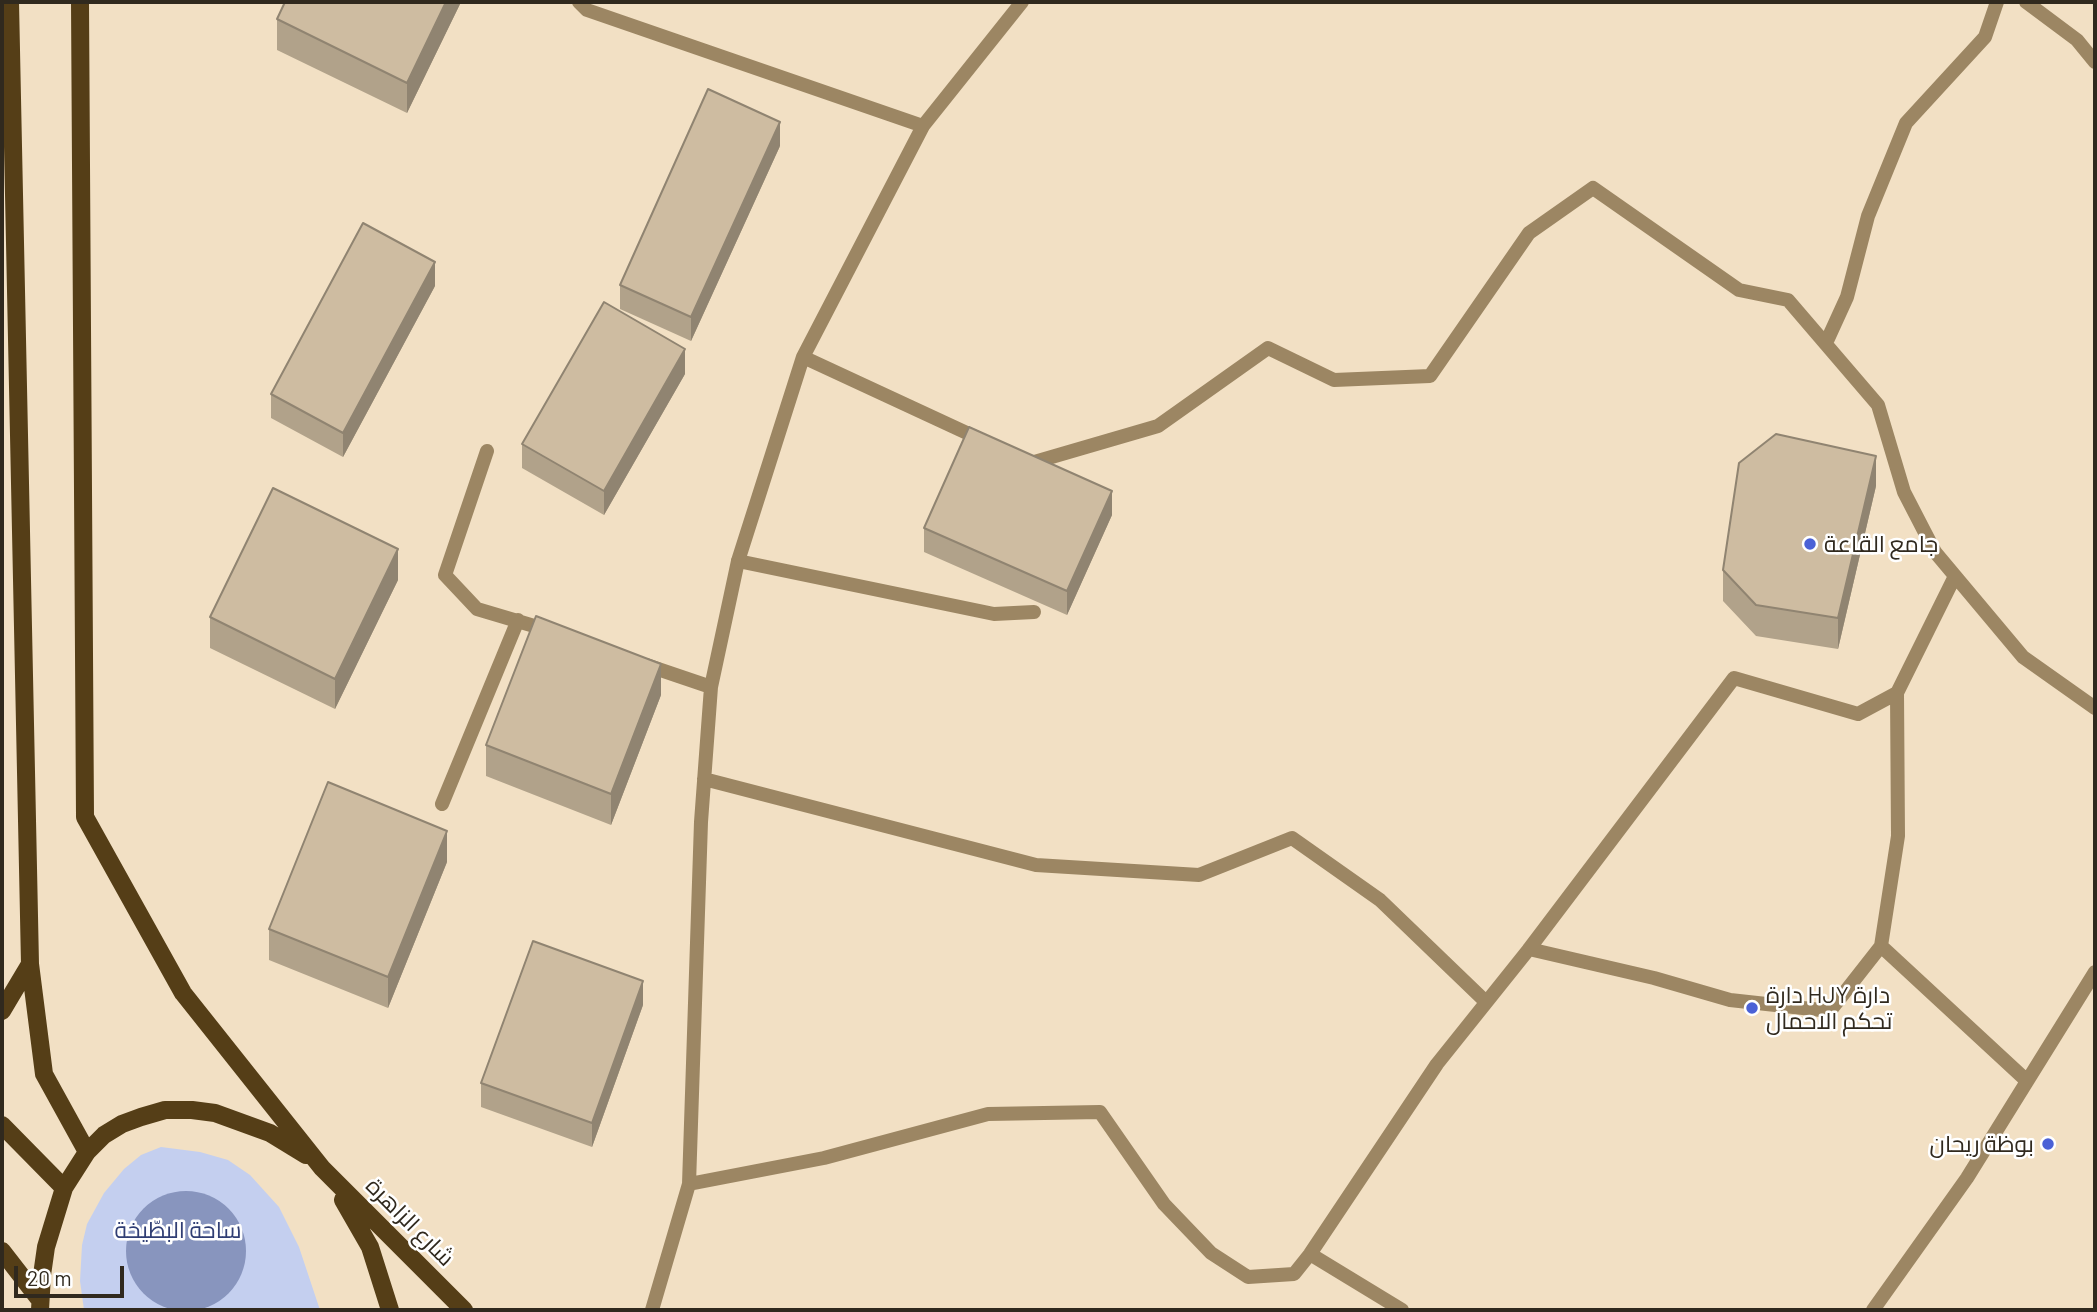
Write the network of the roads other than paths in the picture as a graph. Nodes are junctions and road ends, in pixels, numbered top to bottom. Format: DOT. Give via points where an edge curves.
graph roads {
  1 [pos="10,2"];
  2 [pos="80,2"];
  3 [pos="579,2"];
  4 [pos="1022,2"];
  5 [pos="1997,2"];
  6 [pos="2025,2"];
  7 [pos="2095,62"];
  8 [pos="923,126"];
  9 [pos="1826,343"];
  10 [pos="803,356"];
  11 [pos="488,451"];
  12 [pos="738,561"];
  13 [pos="1955,576"];
  14 [pos="1034,612"];
  15 [pos="518,620"];
  16 [pos="569,638"];
  17 [pos="634,660"];
  18 [pos="710,687"];
  19 [pos="1897,692"];
  20 [pos="2095,708"];
  21 [pos="704,779"];
  22 [pos="442,803"];
  23 [pos="1881,946"];
  24 [pos="1529,948"];
  25 [pos="30,964"];
  26 [pos="2095,972"];
  27 [pos="1486,1002"];
  28 [pos="2,1011"];
  29 [pos="2028,1081"];
  30 [pos="2,1125"];
  31 [pos="87,1152"];
  32 [pos="322,1168"];
  33 [pos="688,1184"];
  34 [pos="64,1188"];
  35 [pos="2,1251"];
  36 [pos="1310,1254"];
  37 [pos="40,1305"];
  38 [pos="390,1310"];
  39 [pos="464,1310"];
  40 [pos="652,1310"];
  41 [pos="1402,1310"];
  42 [pos="1873,1310"];
  1 -- 25 [label="main road"];
  2 -- 32 [label="main road" via="85,817 183,993"];
  3 -- 8 [label="street" via="587,10"];
  4 -- 8 [label="street"];
  5 -- 9 [label="street" via="1984,37 1906,122 1868,216 1847,296"];
  6 -- 7 [label="street" via="2077,40"];
  8 -- 10 [label="street"];
  9 -- 10 [label="street" via="1788,300 1739,290 1593,187 1529,233 1430,376 1334,380 1268,348 1158,426 1031,463"];
  9 -- 13 [label="street" via="1878,405 1904,492 1935,552"];
  10 -- 12 [label="street"];
  11 -- 15 [label="street" via="445,575 477,609"];
  12 -- 14 [label="street" via="994,614"];
  12 -- 18 [label="street"];
  13 -- 19 [label="street"];
  13 -- 20 [label="street" via="2023,657"];
  15 -- 16 [label="street"];
  15 -- 22 [label="street"];
  17 -- 18 [label="street"];
  18 -- 21 [label="street"];
  19 -- 23 [label="street" via="1898,836"];
  19 -- 24 [label="street" via="1858,714 1734,678"];
  21 -- 27 [label="street" via="1037,865 1199,875 1292,838 1380,900"];
  21 -- 33 [label="street"];
  23 -- 24 [label="street" via="1830,1011 1730,1000"];
  23 -- 29 [label="street"];
  24 -- 27 [label="street"];
  25 -- 28 [label="main road"];
  25 -- 31 [label="main road" via="44,1074"];
  26 -- 29 [label="street"];
  27 -- 36 [label="street" via="1437,1063"];
  29 -- 42 [label="street" via="1967,1178"];
  30 -- 34 [label="main road"];
  31 -- 32 [label="main road" via="122,1124 165,1110 192,1110 215,1113 270,1133"];
  31 -- 34 [label="main road"];
  32 -- 38 [label="main road" via="370,1247"];
  32 -- 39 [label="main road, شارع الزاهرة"];
  33 -- 36 [label="street" via="824,1158 988,1114 1100,1112 1164,1204 1211,1253 1248,1277 1294,1274"];
  33 -- 40 [label="street"];
  34 -- 37 [label="main road" via="46,1247"];
  35 -- 37 [label="main road"];
  36 -- 41 [label="street"];
}
